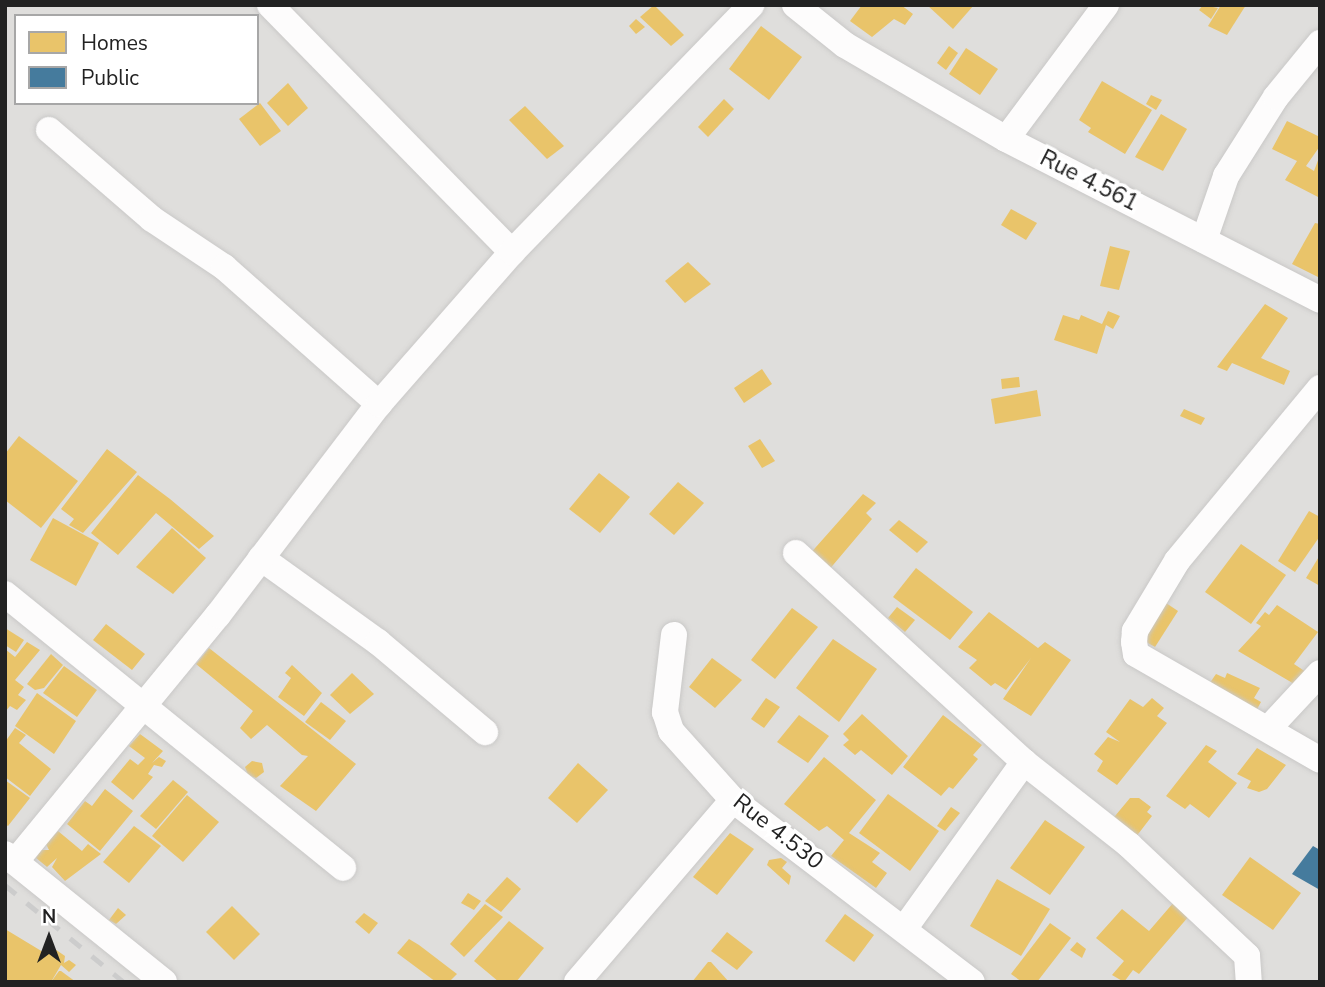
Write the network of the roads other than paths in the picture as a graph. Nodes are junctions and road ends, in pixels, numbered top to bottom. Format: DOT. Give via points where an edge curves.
graph roads {
  1 [pos="270,5"];
  2 [pos="751,5"];
  3 [pos="794,5"];
  4 [pos="1106,5"];
  5 [pos="1320,43"];
  6 [pos="49,130"];
  7 [pos="1006,139"];
  8 [pos="1204,240"];
  9 [pos="512,252"];
  10 [pos="1320,300"];
  11 [pos="1320,388"];
  12 [pos="380,404"];
  13 [pos="796,553"];
  14 [pos="261,558"];
  15 [pos="5,594"];
  16 [pos="674,635"];
  17 [pos="1320,673"];
  18 [pos="141,708"];
  19 [pos="1268,729"];
  20 [pos="485,732"];
  21 [pos="1320,760"];
  22 [pos="1024,762"];
  23 [pos="733,800"];
  24 [pos="10,858"];
  25 [pos="343,868"];
  26 [pos="904,929"];
  27 [pos="164,982"];
  28 [pos="576,982"];
  29 [pos="972,982"];
  30 [pos="1249,982"];
  1 -- 9 [label="street"];
  2 -- 9 [label="street"];
  3 -- 7 [label="street, Rue 4.561" via="845,45"];
  4 -- 7 [label="street"];
  5 -- 8 [label="street" via="1276,97 1226,176"];
  6 -- 12 [label="street" via="152,219 225,267"];
  7 -- 8 [label="street, Rue 4.561"];
  8 -- 10 [label="street, Rue 4.561"];
  9 -- 12 [label="street"];
  11 -- 19 [label="street" via="1177,561 1135,631 1136,654"];
  12 -- 14 [label="street"];
  13 -- 22 [label="street"];
  14 -- 18 [label="street"];
  14 -- 20 [label="street" via="378,642"];
  15 -- 18 [label="street"];
  16 -- 23 [label="street, Rue 4.530" via="665,688 671,731"];
  17 -- 19 [label="street"];
  18 -- 24 [label="street"];
  18 -- 25 [label="street"];
  19 -- 21 [label="street"];
  22 -- 26 [label="street"];
  22 -- 30 [label="street" via="1129,845 1247,957"];
  23 -- 26 [label="street, Rue 4.530"];
  23 -- 28 [label="street"];
  24 -- 27 [label="street"];
  26 -- 29 [label="street, Rue 4.530"];
}
